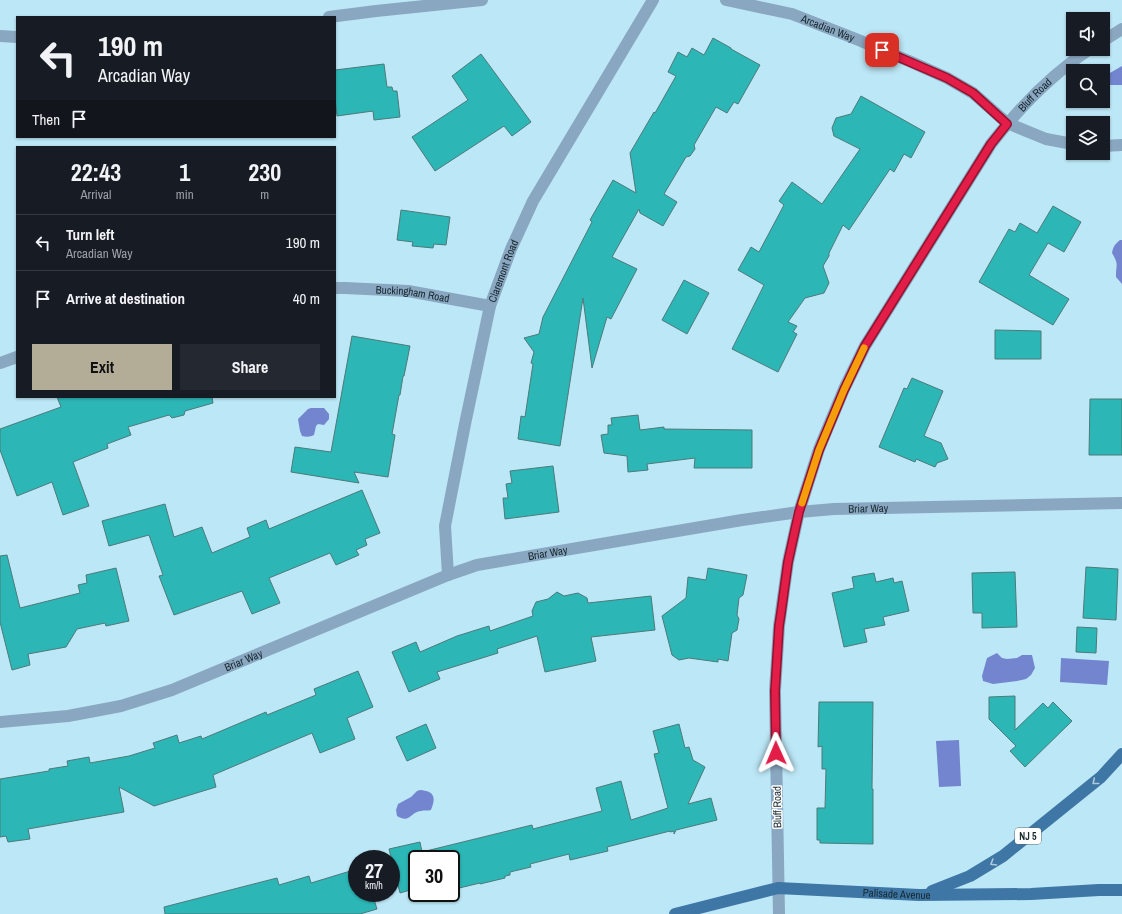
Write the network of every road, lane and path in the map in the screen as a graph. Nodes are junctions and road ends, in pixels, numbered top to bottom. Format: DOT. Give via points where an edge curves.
graph roads {
  1 [pos="482,0"];
  2 [pos="653,0"];
  3 [pos="726,0"];
  4 [pos="336,16"];
  5 [pos="1122,29"];
  6 [pos="0,36"];
  7 [pos="16,37"];
  8 [pos="1110,37"];
  9 [pos="1080,56"];
  10 [pos="1007,124"];
  11 [pos="1066,143"];
  12 [pos="1122,145"];
  13 [pos="1110,146"];
  14 [pos="336,288"];
  15 [pos="490,306"];
  16 [pos="16,357"];
  17 [pos="0,363"];
  18 [pos="1122,503"];
  19 [pos="799,512"];
  20 [pos="448,575"];
  21 [pos="0,722"];
  22 [pos="1122,754"];
  23 [pos="778,888"];
  24 [pos="1122,890"];
  25 [pos="919,895"];
  26 [pos="675,914"];
  27 [pos="779,914"];
  1 -- 4 [label="street"];
  2 -- 15 [label="street, Claremont Road" via="533,201 511,249"];
  3 -- 10 [label="street, Arcadian Way" via="792,14 909,61 973,93"];
  5 -- 8 [label="street"];
  6 -- 7 [label="street"];
  9 -- 10 [label="street, Bluff Road" via="1043,86"];
  10 -- 11 [label="street, Arcadian Way" via="1046,139"];
  10 -- 19 [label="street, Bluff Road" via="991,144 865,346 819,450"];
  12 -- 13 [label="street"];
  14 -- 15 [label="street, Buckingham Road" via="408,291"];
  15 -- 20 [label="street, Claremont Road" via="445,526"];
  16 -- 17 [label="street"];
  18 -- 19 [label="street, Briar Way" via="834,509"];
  19 -- 20 [label="street, Briar Way" via="516,557 477,565"];
  19 -- 23 [label="street, Bluff Road" via="788,562 779,626 776,676"];
  20 -- 21 [label="street, Briar Way" via="172,690 121,706 68,716"];
  22 -- 25 [label="main road, NJ 5, one-way" via="1101,777 1003,856 970,876"];
  23 -- 25 [label="main road, Palisade Avenue / NJ 5"];
  23 -- 26 [label="main road, Palisade Avenue / NJ 5"];
  23 -- 27 [label="street, Bluff Road"];
  24 -- 25 [label="main road, Palisade Avenue / NJ 5"];
}
